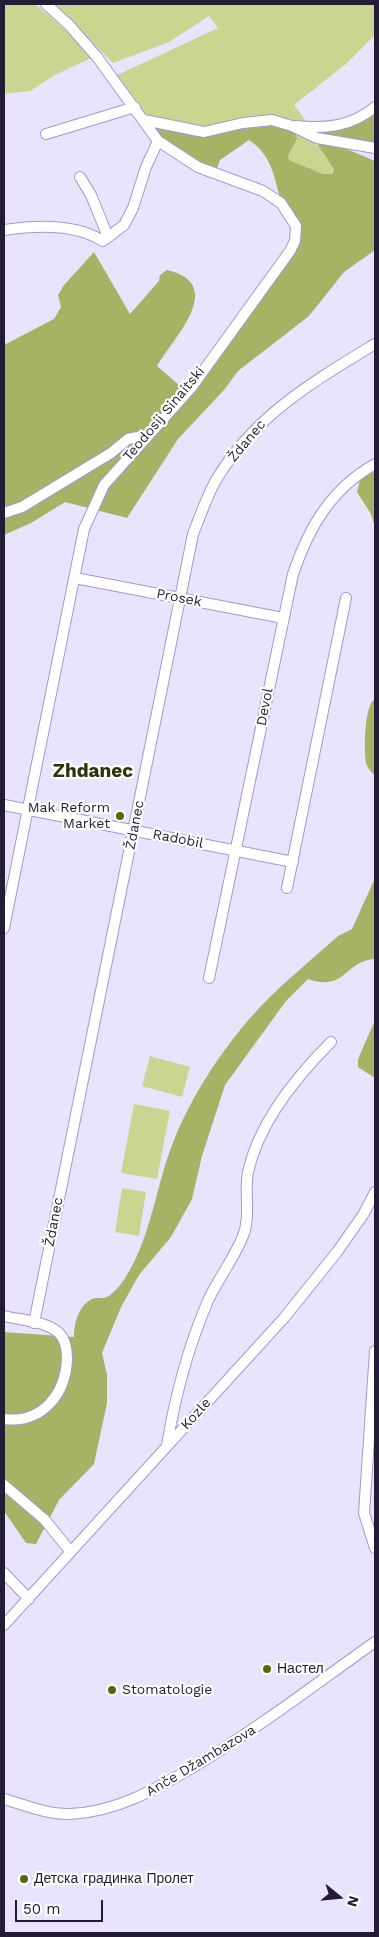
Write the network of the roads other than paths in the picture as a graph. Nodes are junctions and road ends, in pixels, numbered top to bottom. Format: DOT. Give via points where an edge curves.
graph roads {
  1 [pos="46,4"];
  2 [pos="134,107"];
  3 [pos="375,107"];
  4 [pos="144,120"];
  5 [pos="292,126"];
  6 [pos="46,134"];
  7 [pos="158,141"];
  8 [pos="375,148"];
  9 [pos="80,177"];
  10 [pos="4,220"];
  11 [pos="7,229"];
  12 [pos="108,237"];
  13 [pos="375,344"];
  14 [pos="148,435"];
  15 [pos="375,464"];
  16 [pos="4,513"];
  17 [pos="75,578"];
  18 [pos="180,598"];
  19 [pos="346,598"];
  20 [pos="283,618"];
  21 [pos="4,805"];
  22 [pos="27,810"];
  23 [pos="134,831"];
  24 [pos="236,851"];
  25 [pos="293,862"];
  26 [pos="287,888"];
  27 [pos="4,928"];
  28 [pos="209,978"];
  29 [pos="331,1042"];
  30 [pos="375,1192"];
  31 [pos="4,1316"];
  32 [pos="34,1323"];
  33 [pos="375,1351"];
  34 [pos="4,1419"];
  35 [pos="167,1446"];
  36 [pos="4,1485"];
  37 [pos="375,1548"];
  38 [pos="70,1551"];
  39 [pos="4,1573"];
  40 [pos="29,1599"];
  41 [pos="4,1626"];
  42 [pos="375,1642"];
  43 [pos="4,1799"];
  1 -- 2 [label="street, Teodosij Sinaitski" via="89,48"];
  2 -- 4 [label="street, Teodosij Sinaitski"];
  2 -- 6 [label="street"];
  3 -- 5 [label="street" via="342,125"];
  4 -- 5 [label="street" via="204,132 264,120"];
  4 -- 7 [label="street, Teodosij Sinaitski"];
  5 -- 8 [label="street" via="317,138"];
  7 -- 12 [label="street" via="133,208 124,225"];
  7 -- 14 [label="street, Teodosij Sinaitski" via="198,167 263,191 282,203 291,215 297,234 290,251 191,388"];
  9 -- 12 [label="street"];
  10 -- 11 [label="street"];
  11 -- 12 [label="street" via="49,227 78,230 103,241"];
  13 -- 18 [label="street, Ždanec" via="314,381 270,413 240,446 215,482 193,534"];
  14 -- 16 [label="street" via="128,439 111,453 22,507"];
  14 -- 17 [label="street, Teodosij Sinaitski" via="104,485 93,506 84,529"];
  15 -- 20 [label="street, Devol" via="355,475 326,506 305,540 292,574"];
  17 -- 18 [label="street, Prosek"];
  17 -- 22 [label="street, Teodosij Sinaitski"];
  18 -- 20 [label="street, Prosek"];
  18 -- 23 [label="street, Ždanec"];
  19 -- 25 [label="street"];
  20 -- 24 [label="street, Devol"];
  21 -- 22 [label="street, Radobil"];
  22 -- 23 [label="street, Radobil"];
  22 -- 27 [label="street, Teodosij Sinaitski"];
  23 -- 24 [label="street, Radobil"];
  23 -- 32 [label="street, Ždanec"];
  24 -- 25 [label="street, Radobil"];
  24 -- 28 [label="street, Devol"];
  25 -- 26 [label="street"];
  29 -- 35 [label="street" via="284,1098 259,1140 248,1173 244,1235 212,1292 199,1324 174,1404"];
  30 -- 35 [label="street, Kozle" via="338,1252 284,1318"];
  31 -- 32 [label="street"];
  32 -- 34 [label="street" via="53,1329 64,1340 67,1364 63,1384 54,1402 42,1411 22,1418"];
  33 -- 37 [label="street" via="364,1513"];
  35 -- 38 [label="street, Kozle"];
  36 -- 38 [label="street" via="45,1520"];
  38 -- 40 [label="street, Kozle"];
  39 -- 40 [label="street"];
  40 -- 41 [label="street, Kozle"];
  42 -- 43 [label="street, Anče Džambazova" via="258,1727 130,1801 71,1814 49,1812"];
}
